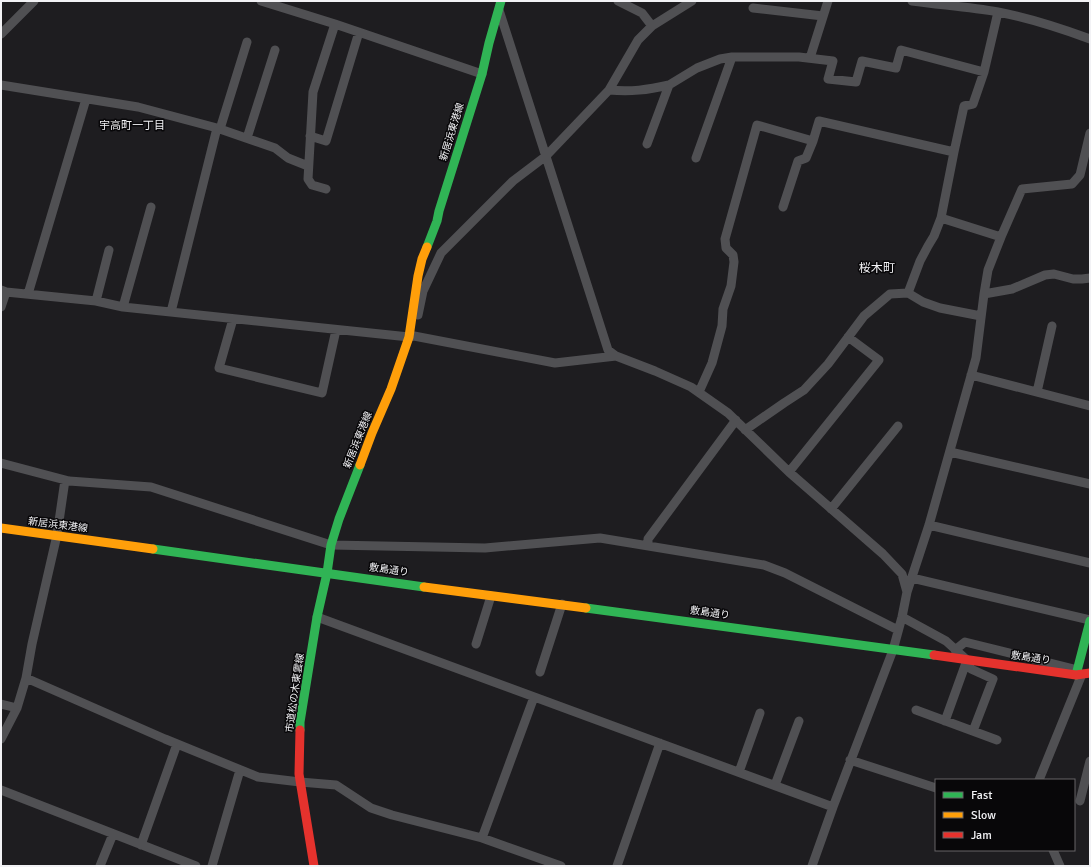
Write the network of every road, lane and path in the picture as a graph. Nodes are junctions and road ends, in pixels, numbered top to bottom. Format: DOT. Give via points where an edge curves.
graph roads {
  1 [pos="34,1"];
  2 [pos="261,1"];
  3 [pos="618,1"];
  4 [pos="692,1"];
  5 [pos="828,1"];
  6 [pos="912,1"];
  7 [pos="500,6"];
  8 [pos="753,8"];
  9 [pos="998,12"];
  10 [pos="823,16"];
  11 [pos="335,24"];
  12 [pos="652,26"];
  13 [pos="359,32"];
  14 [pos="1,34"];
  15 [pos="1090,39"];
  16 [pos="247,42"];
  17 [pos="275,50"];
  18 [pos="732,57"];
  19 [pos="810,58"];
  20 [pos="984,72"];
  21 [pos="482,74"];
  22 [pos="1,85"];
  23 [pos="668,85"];
  24 [pos="609,90"];
  25 [pos="86,99"];
  26 [pos="218,128"];
  27 [pos="1090,133"];
  28 [pos="310,136"];
  29 [pos="247,138"];
  30 [pos="813,141"];
  31 [pos="647,144"];
  32 [pos="954,152"];
  33 [pos="546,156"];
  34 [pos="696,158"];
  35 [pos="308,166"];
  36 [pos="326,189"];
  37 [pos="151,207"];
  38 [pos="783,207"];
  39 [pos="942,218"];
  40 [pos="1001,237"];
  41 [pos="109,250"];
  42 [pos="1090,278"];
  43 [pos="3,291"];
  44 [pos="28,294"];
  45 [pos="908,294"];
  46 [pos="984,294"];
  47 [pos="96,301"];
  48 [pos="1,307"];
  49 [pos="123,307"];
  50 [pos="170,312"];
  51 [pos="981,316"];
  52 [pos="233,319"];
  53 [pos="1052,326"];
  54 [pos="336,330"];
  55 [pos="411,336"];
  56 [pos="848,337"];
  57 [pos="616,356"];
  58 [pos="971,375"];
  59 [pos="699,392"];
  60 [pos="1037,392"];
  61 [pos="1090,406"];
  62 [pos="736,420"];
  63 [pos="898,426"];
  64 [pos="746,430"];
  65 [pos="950,452"];
  66 [pos="1,463"];
  67 [pos="789,472"];
  68 [pos="65,480"];
  69 [pos="1090,484"];
  70 [pos="831,509"];
  71 [pos="929,525"];
  72 [pos="1,528"];
  73 [pos="57,535"];
  74 [pos="331,545"];
  75 [pos="648,546"];
  76 [pos="1090,563"];
  77 [pos="327,572"];
  78 [pos="912,578"];
  79 [pos="907,592"];
  80 [pos="491,596"];
  81 [pos="562,604"];
  82 [pos="902,617"];
  83 [pos="317,618"];
  84 [pos="1090,621"];
  85 [pos="898,630"];
  86 [pos="476,644"];
  87 [pos="892,650"];
  88 [pos="955,650"];
  89 [pos="966,660"];
  90 [pos="540,672"];
  91 [pos="1081,673"];
  92 [pos="26,678"];
  93 [pos="534,697"];
  94 [pos="1,704"];
  95 [pos="17,708"];
  96 [pos="916,710"];
  97 [pos="760,713"];
  98 [pos="799,721"];
  99 [pos="945,721"];
  100 [pos="973,731"];
  101 [pos="1,739"];
  102 [pos="997,740"];
  103 [pos="660,743"];
  104 [pos="177,744"];
  105 [pos="850,760"];
  106 [pos="1090,761"];
  107 [pos="240,770"];
  108 [pos="739,772"];
  109 [pos="1039,779"];
  110 [pos="300,782"];
  111 [pos="775,785"];
  112 [pos="935,788"];
  113 [pos="1,790"];
  114 [pos="1077,801"];
  115 [pos="1090,802"];
  116 [pos="833,807"];
  117 [pos="113,834"];
  118 [pos="482,838"];
  119 [pos="141,845"];
  120 [pos="1053,851"];
  121 [pos="100,866"];
  122 [pos="196,866"];
  123 [pos="212,866"];
  124 [pos="314,866"];
  125 [pos="561,866"];
  126 [pos="617,866"];
  127 [pos="812,866"];
  128 [pos="1060,866"];
  1 -- 14 [label="street"];
  2 -- 11 [label="street"];
  3 -- 12 [label="street" via="642,13"];
  4 -- 12 [label="street"];
  5 -- 10 [label="street"];
  6 -- 9 [label="street"];
  7 -- 21 [label="street, 新居浜東港線"];
  7 -- 33 [label="street"];
  8 -- 10 [label="street"];
  9 -- 15 [label="street" via="1033,20"];
  9 -- 20 [label="street"];
  10 -- 19 [label="street"];
  11 -- 13 [label="street"];
  11 -- 28 [label="street" via="313,92"];
  12 -- 24 [label="street" via="638,40"];
  13 -- 21 [label="street"];
  13 -- 28 [label="street" via="326,141"];
  16 -- 26 [label="street"];
  17 -- 29 [label="street"];
  18 -- 19 [label="street"];
  18 -- 23 [label="street" via="720,58 697,68"];
  18 -- 34 [label="street"];
  19 -- 20 [label="street" via="833,60 828,79 856,82 862,61 896,68 901,50"];
  20 -- 32 [label="street" via="973,104 964,106"];
  21 -- 55 [label="street, 新居浜東港線" via="437,221 422,259"];
  22 -- 25 [label="street"];
  23 -- 24 [label="street" via="625,92"];
  23 -- 31 [label="street"];
  24 -- 33 [label="street"];
  25 -- 26 [label="street" via="138,107"];
  25 -- 44 [label="street"];
  26 -- 29 [label="street"];
  26 -- 50 [label="street"];
  27 -- 40 [label="street" via="1080,175 1072,184 1022,189"];
  28 -- 35 [label="street"];
  29 -- 35 [label="street" via="275,148 288,158"];
  30 -- 32 [label="street" via="819,121"];
  30 -- 38 [label="street" via="806,158 798,161"];
  30 -- 59 [label="street" via="757,125 725,239 726,248 733,255 734,262 731,286 723,310 722,326 712,363"];
  32 -- 39 [label="street"];
  33 -- 55 [label="street" via="513,181 441,252 423,291"];
  33 -- 57 [label="street" via="608,350"];
  35 -- 36 [label="street" via="308,179 312,185"];
  37 -- 49 [label="street"];
  39 -- 40 [label="street"];
  39 -- 45 [label="street" via="920,262"];
  40 -- 46 [label="street" via="988,270"];
  41 -- 47 [label="street"];
  42 -- 46 [label="street" via="1073,279 1045,274 1012,290"];
  43 -- 44 [label="street"];
  43 -- 48 [label="street"];
  44 -- 47 [label="street"];
  45 -- 51 [label="street" via="940,308"];
  45 -- 56 [label="street" via="890,294 864,316"];
  46 -- 51 [label="street"];
  47 -- 49 [label="street"];
  49 -- 50 [label="street"];
  50 -- 52 [label="street"];
  51 -- 58 [label="street" via="976,358"];
  52 -- 54 [label="street"];
  52 -- 54 [label="street" via="219,368 322,394"];
  53 -- 60 [label="street"];
  54 -- 55 [label="street"];
  55 -- 57 [label="street" via="555,363"];
  55 -- 74 [label="street, 新居浜東港線"];
  56 -- 64 [label="street" via="804,390"];
  56 -- 67 [label="street" via="879,360"];
  57 -- 59 [label="street"];
  58 -- 60 [label="street"];
  58 -- 65 [label="street"];
  59 -- 62 [label="street"];
  60 -- 61 [label="street"];
  62 -- 64 [label="street"];
  62 -- 75 [label="street" via="648,540"];
  63 -- 70 [label="street"];
  64 -- 67 [label="street"];
  65 -- 69 [label="street"];
  65 -- 71 [label="street"];
  66 -- 68 [label="street"];
  67 -- 70 [label="street"];
  68 -- 73 [label="street"];
  68 -- 74 [label="street" via="151,487"];
  70 -- 79 [label="street" via="878,549 902,574"];
  71 -- 76 [label="street"];
  71 -- 78 [label="street"];
  72 -- 73 [label="street, 新居浜東港線"];
  73 -- 77 [label="street, 新居浜東港線"];
  73 -- 92 [label="street"];
  74 -- 75 [label="street" via="485,548 600,538"];
  74 -- 77 [label="street, 新居浜東港線"];
  75 -- 85 [label="street" via="764,565 786,573"];
  77 -- 80 [label="street, 敷島通り"];
  77 -- 83 [label="street, 市道松の木東雲線"];
  78 -- 79 [label="street"];
  78 -- 84 [label="street"];
  79 -- 82 [label="street"];
  80 -- 81 [label="street, 敷島通り"];
  80 -- 86 [label="street"];
  81 -- 87 [label="street, 敷島通り"];
  81 -- 90 [label="street"];
  82 -- 85 [label="street"];
  82 -- 88 [label="street" via="946,642"];
  83 -- 93 [label="street"];
  83 -- 110 [label="street, 市道松の木東雲線" via="300,722"];
  84 -- 91 [label="street"];
  85 -- 87 [label="street"];
  87 -- 89 [label="street, 敷島通り"];
  87 -- 105 [label="street"];
  88 -- 89 [label="street"];
  88 -- 91 [label="street" via="965,642"];
  89 -- 91 [label="street, 敷島通り"];
  89 -- 99 [label="street"];
  89 -- 100 [label="street" via="971,669 993,679"];
  91 -- 109 [label="street"];
  92 -- 95 [label="street"];
  92 -- 104 [label="street"];
  93 -- 103 [label="street"];
  93 -- 118 [label="street"];
  94 -- 95 [label="street"];
  95 -- 101 [label="street"];
  96 -- 99 [label="street"];
  97 -- 108 [label="street"];
  98 -- 111 [label="street"];
  99 -- 100 [label="street"];
  100 -- 102 [label="street"];
  103 -- 108 [label="street"];
  103 -- 126 [label="street"];
  104 -- 107 [label="street"];
  104 -- 119 [label="street"];
  105 -- 112 [label="street"];
  105 -- 116 [label="street"];
  106 -- 114 [label="street"];
  107 -- 110 [label="street" via="258,777"];
  107 -- 123 [label="street"];
  108 -- 111 [label="street"];
  110 -- 118 [label="street" via="336,785 371,808"];
  110 -- 124 [label="street, 市道松の木東雲線"];
  111 -- 116 [label="street"];
  113 -- 117 [label="street"];
  114 -- 115 [label="street"];
  116 -- 127 [label="street"];
  117 -- 119 [label="street"];
  117 -- 121 [label="street"];
  118 -- 125 [label="street"];
  119 -- 122 [label="street"];
  120 -- 128 [label="street"];
}
